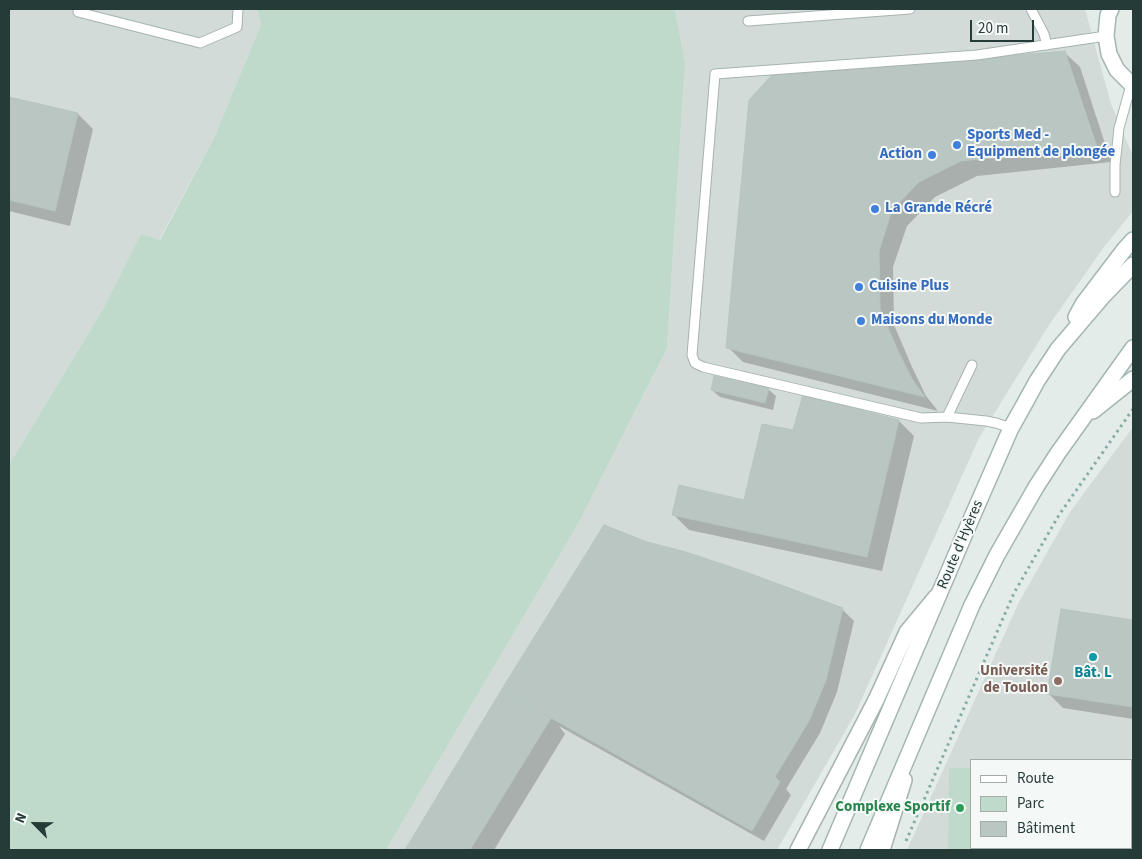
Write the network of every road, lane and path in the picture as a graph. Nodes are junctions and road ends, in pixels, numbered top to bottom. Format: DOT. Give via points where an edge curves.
graph roads {
  1 [pos="238,9"];
  2 [pos="910,9"];
  3 [pos="1031,9"];
  4 [pos="1111,9"];
  5 [pos="78,12"];
  6 [pos="748,21"];
  7 [pos="1106,36"];
  8 [pos="1047,45"];
  9 [pos="1132,86"];
  10 [pos="1115,192"];
  11 [pos="1133,240"];
  12 [pos="1133,265"];
  13 [pos="1133,348"];
  14 [pos="1058,349"];
  15 [pos="972,365"];
  16 [pos="1133,380"];
  17 [pos="1133,409"];
  18 [pos="947,417"];
  19 [pos="1078,423"];
  20 [pos="1012,428"];
  21 [pos="940,592"];
  22 [pos="921,725"];
  23 [pos="906,841"];
  24 [pos="798,850"];
  25 [pos="830,850"];
  26 [pos="868,850"];
  27 [pos="882,850"];
  1 -- 5 [label="lane" via="237,26 200,43"];
  2 -- 6 [label="lane"];
  3 -- 8 [label="lane"];
  4 -- 7 [label="main road"];
  7 -- 8 [label="lane"];
  7 -- 9 [label="main road" via="1109,54"];
  8 -- 18 [label="lane" via="977,55 715,74 692,354 695,363 921,418"];
  9 -- 10 [label="lane" via="1119,128"];
  11 -- 14 [label="main road" via="1083,304"];
  12 -- 14 [label="main road, Route d'Hyères"];
  13 -- 19 [label="main road"];
  14 -- 20 [label="main road, Route d'Hyères"];
  15 -- 18 [label="lane"];
  16 -- 19 [label="main road"];
  17 -- 23 [label="path" via="1059,515 1014,593"];
  18 -- 20 [label="lane" via="986,421"];
  19 -- 22 [label="main road" via="1036,487 997,556 972,605"];
  20 -- 21 [label="main road, Route d'Hyères"];
  21 -- 24 [label="main road" via="907,632 876,700"];
  21 -- 25 [label="main road, Route d'Hyères"];
  22 -- 26 [label="main road"];
  22 -- 27 [label="main road"];
}
